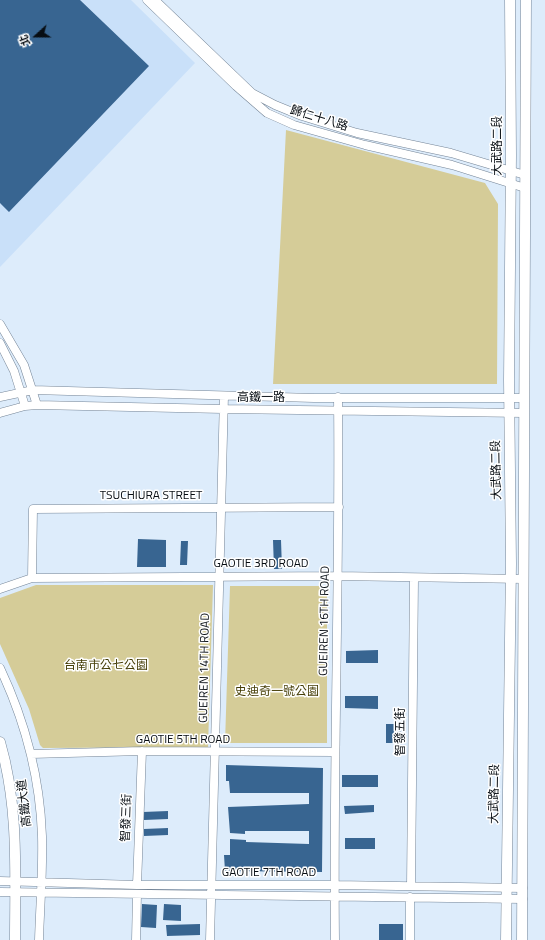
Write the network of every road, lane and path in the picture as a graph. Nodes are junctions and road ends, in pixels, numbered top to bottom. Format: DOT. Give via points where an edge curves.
graph roads {
  1 [pos="147,0"];
  2 [pos="155,0"];
  3 [pos="510,0"];
  4 [pos="526,0"];
  5 [pos="511,171"];
  6 [pos="525,175"];
  7 [pos="511,182"];
  8 [pos="525,188"];
  9 [pos="0,324"];
  10 [pos="0,343"];
  11 [pos="33,390"];
  12 [pos="21,392"];
  13 [pos="224,396"];
  14 [pos="0,397"];
  15 [pos="338,397"];
  16 [pos="509,397"];
  17 [pos="524,398"];
  18 [pos="37,404"];
  19 [pos="25,406"];
  20 [pos="223,410"];
  21 [pos="338,410"];
  22 [pos="509,412"];
  23 [pos="0,413"];
  24 [pos="524,413"];
  25 [pos="339,507"];
  26 [pos="221,508"];
  27 [pos="218,576"];
  28 [pos="337,576"];
  29 [pos="32,578"];
  30 [pos="414,579"];
  31 [pos="511,579"];
  32 [pos="524,579"];
  33 [pos="0,589"];
  34 [pos="0,668"];
  35 [pos="0,742"];
  36 [pos="142,752"];
  37 [pos="216,752"];
  38 [pos="335,752"];
  39 [pos="31,754"];
  40 [pos="0,882"];
  41 [pos="40,882"];
  42 [pos="137,885"];
  43 [pos="211,885"];
  44 [pos="335,885"];
  45 [pos="15,886"];
  46 [pos="411,886"];
  47 [pos="506,888"];
  48 [pos="523,888"];
  49 [pos="0,892"];
  50 [pos="40,892"];
  51 [pos="137,894"];
  52 [pos="211,894"];
  53 [pos="334,896"];
  54 [pos="410,897"];
  55 [pos="506,898"];
  56 [pos="523,899"];
  57 [pos="15,940"];
  58 [pos="39,940"];
  59 [pos="136,940"];
  60 [pos="210,940"];
  61 [pos="335,940"];
  62 [pos="410,940"];
  63 [pos="506,940"];
  64 [pos="522,940"];
  1 -- 7 [label="street, 歸仁十八路" via="267,113 294,126"];
  2 -- 5 [label="street, 歸仁十八路" via="252,93 274,105 357,133 451,153"];
  3 -- 5 [label="street, 大武路二段"];
  4 -- 6 [label="street"];
  5 -- 6 [label="street, 歸仁十八路"];
  5 -- 7 [label="street, 大武路二段"];
  6 -- 8 [label="street"];
  7 -- 8 [label="street, 歸仁十八路"];
  7 -- 16 [label="street, 大武路二段"];
  8 -- 17 [label="street"];
  9 -- 11 [label="street" via="16,348"];
  10 -- 12 [label="street"];
  11 -- 12 [label="street, 高鐵一路"];
  11 -- 13 [label="street, 高鐵一路"];
  11 -- 18 [label="street"];
  12 -- 14 [label="street, 高鐵一路"];
  12 -- 19 [label="street"];
  13 -- 15 [label="street, 高鐵一路"];
  13 -- 20 [label="street, GUEIREN 14TH ROAD"];
  15 -- 16 [label="street, 高鐵一路"];
  15 -- 21 [label="street, GUEIREN 16TH ROAD"];
  16 -- 17 [label="street, 高鐵一路"];
  16 -- 22 [label="street, 大武路二段"];
  17 -- 24 [label="street"];
  18 -- 19 [label="street, 高鐵一路"];
  18 -- 20 [label="street, 高鐵一路"];
  19 -- 23 [label="street, 高鐵一路"];
  20 -- 21 [label="street, 高鐵一路"];
  20 -- 26 [label="street, GUEIREN 14TH ROAD"];
  21 -- 22 [label="street, 高鐵一路"];
  21 -- 25 [label="street, GUEIREN 16TH ROAD"];
  22 -- 24 [label="street, 高鐵一路"];
  22 -- 31 [label="street, 大武路二段"];
  24 -- 32 [label="street"];
  25 -- 26 [label="street, TSUCHIURA STREET"];
  25 -- 28 [label="street, GUEIREN 16TH ROAD"];
  26 -- 27 [label="street, GUEIREN 14TH ROAD"];
  26 -- 29 [label="street, TSUCHIURA STREET" via="33,509"];
  27 -- 28 [label="street, GAOTIE 3RD ROAD"];
  27 -- 29 [label="street, GAOTIE 3RD ROAD"];
  27 -- 37 [label="street, GUEIREN 14TH ROAD"];
  28 -- 30 [label="street, GAOTIE 3RD ROAD"];
  28 -- 38 [label="street, GUEIREN 16TH ROAD"];
  29 -- 33 [label="street, GAOTIE 3RD ROAD"];
  30 -- 31 [label="street, GAOTIE 3RD ROAD"];
  30 -- 46 [label="street, 智發五街"];
  31 -- 32 [label="street, GAOTIE 3RD ROAD"];
  31 -- 47 [label="street, 大武路二段"];
  32 -- 48 [label="street"];
  34 -- 39 [label="street, 高鐵大道" via="16,706"];
  35 -- 45 [label="street, 高鐵大道" via="11,788"];
  36 -- 37 [label="street, GAOTIE 5TH ROAD"];
  36 -- 39 [label="street, GAOTIE 5TH ROAD"];
  36 -- 42 [label="street, 智發三街"];
  37 -- 38 [label="street, GAOTIE 5TH ROAD"];
  37 -- 43 [label="street, GUEIREN 14TH ROAD"];
  38 -- 44 [label="street, GUEIREN 16TH ROAD"];
  39 -- 41 [label="street, 高鐵大道" via="40,806"];
  40 -- 45 [label="street"];
  41 -- 42 [label="street, GAOTIE 7TH ROAD"];
  41 -- 45 [label="street, GAOTIE 7TH ROAD"];
  41 -- 50 [label="street, 高鐵大道"];
  42 -- 43 [label="street, GAOTIE 7TH ROAD"];
  43 -- 44 [label="street, GAOTIE 7TH ROAD"];
  43 -- 52 [label="street, GUEIREN 14TH ROAD"];
  44 -- 46 [label="street, GAOTIE 7TH ROAD"];
  44 -- 53 [label="street, GUEIREN 16TH ROAD"];
  45 -- 49 [label="street"];
  45 -- 50 [label="street, GAOTIE 7TH ROAD"];
  45 -- 57 [label="street, 高鐵大道"];
  46 -- 47 [label="street, GAOTIE 7TH ROAD"];
  47 -- 48 [label="street, GAOTIE 7TH ROAD"];
  47 -- 55 [label="street, 大武路二段"];
  48 -- 56 [label="street"];
  50 -- 51 [label="street, GAOTIE 7TH ROAD"];
  50 -- 58 [label="street, 高鐵大道"];
  51 -- 52 [label="street, GAOTIE 7TH ROAD"];
  51 -- 59 [label="street"];
  52 -- 53 [label="street, GAOTIE 7TH ROAD"];
  52 -- 60 [label="street, GUEIREN 14TH ROAD"];
  53 -- 54 [label="street, GAOTIE 7TH ROAD"];
  53 -- 61 [label="street, GUEIREN 16TH ROAD"];
  54 -- 55 [label="street, GAOTIE 7TH ROAD"];
  54 -- 62 [label="street"];
  55 -- 56 [label="street, GAOTIE 7TH ROAD"];
  55 -- 63 [label="street, 大武路二段"];
  56 -- 64 [label="street"];
}
